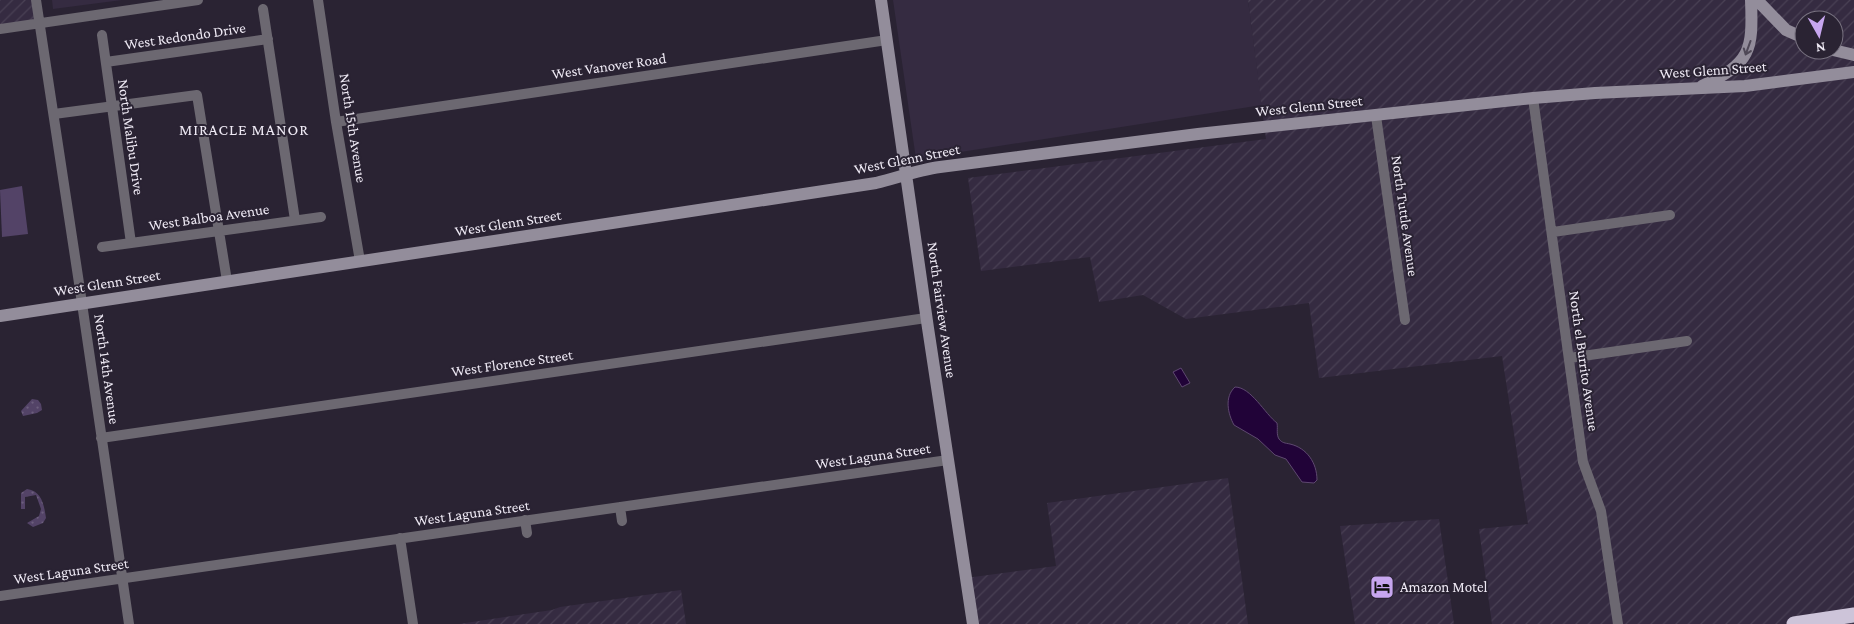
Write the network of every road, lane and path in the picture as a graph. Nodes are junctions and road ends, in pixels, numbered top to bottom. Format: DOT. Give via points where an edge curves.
graph roads {
  1 [pos="36,0"];
  2 [pos="198,0"];
  3 [pos="318,0"];
  4 [pos="881,0"];
  5 [pos="1751,0"];
  6 [pos="1758,0"];
  7 [pos="263,9"];
  8 [pos="39,23"];
  9 [pos="0,29"];
  10 [pos="1794,34"];
  11 [pos="102,35"];
  12 [pos="268,39"];
  13 [pos="887,40"];
  14 [pos="106,62"];
  15 [pos="1854,72"];
  16 [pos="1697,88"];
  17 [pos="1533,98"];
  18 [pos="112,106"];
  19 [pos="54,114"];
  20 [pos="1376,116"];
  21 [pos="336,122"];
  22 [pos="906,175"];
  23 [pos="1670,215"];
  24 [pos="321,217"];
  25 [pos="295,220"];
  26 [pos="218,231"];
  27 [pos="1552,232"];
  28 [pos="131,243"];
  29 [pos="102,247"];
  30 [pos="360,261"];
  31 [pos="226,281"];
  32 [pos="82,303"];
  33 [pos="0,316"];
  34 [pos="926,318"];
  35 [pos="1405,320"];
  36 [pos="1687,341"];
  37 [pos="1569,358"];
  38 [pos="101,438"];
  39 [pos="948,460"];
  40 [pos="620,507"];
  41 [pos="525,520"];
  42 [pos="622,520"];
  43 [pos="527,533"];
  44 [pos="400,538"];
  45 [pos="122,579"];
  46 [pos="0,596"];
  47 [pos="1854,615"];
  48 [pos="129,624"];
  49 [pos="413,624"];
  50 [pos="973,624"];
  51 [pos="1618,624"];
  52 [pos="1794,624"];
  1 -- 8 [label="street, North 14th Avenue"];
  2 -- 8 [label="street"];
  3 -- 21 [label="street, North 15th Avenue"];
  4 -- 13 [label="street, North Fairview Avenue"];
  5 -- 16 [label="street, one-way" via="1752,34 1747,54 1732,69"];
  6 -- 10 [label="street" via="1786,30"];
  7 -- 12 [label="street"];
  8 -- 9 [label="street"];
  8 -- 19 [label="street, North 14th Avenue"];
  11 -- 14 [label="street, North Malibu Drive"];
  12 -- 14 [label="street, West Redondo Drive"];
  12 -- 25 [label="street"];
  13 -- 21 [label="street, West Vanover Road"];
  13 -- 22 [label="street, North Fairview Avenue"];
  14 -- 18 [label="street, North Malibu Drive"];
  15 -- 16 [label="street, West Glenn Street" via="1744,86"];
  16 -- 17 [label="street, West Glenn Street"];
  17 -- 20 [label="street, West Glenn Street"];
  17 -- 27 [label="street, North el Burrito Avenue"];
  18 -- 19 [label="street"];
  18 -- 26 [label="street" via="197,95"];
  18 -- 28 [label="street, North Malibu Drive"];
  19 -- 32 [label="street, North 14th Avenue"];
  20 -- 22 [label="street, West Glenn Street" via="1198,134 940,167"];
  20 -- 35 [label="street, North Tuttle Avenue"];
  21 -- 30 [label="street, North 15th Avenue"];
  22 -- 30 [label="street, West Glenn Street" via="876,183"];
  22 -- 34 [label="street, North Fairview Avenue"];
  23 -- 27 [label="street"];
  24 -- 25 [label="street, West Balboa Avenue"];
  25 -- 26 [label="street, West Balboa Avenue"];
  26 -- 28 [label="street, West Balboa Avenue"];
  26 -- 31 [label="street"];
  27 -- 37 [label="street, North el Burrito Avenue"];
  28 -- 29 [label="street, West Balboa Avenue"];
  30 -- 31 [label="street, West Glenn Street"];
  31 -- 32 [label="street, West Glenn Street"];
  32 -- 33 [label="street, West Glenn Street"];
  32 -- 38 [label="street, North 14th Avenue"];
  34 -- 38 [label="street, West Florence Street"];
  34 -- 39 [label="street, North Fairview Avenue"];
  36 -- 37 [label="street"];
  37 -- 51 [label="street, North el Burrito Avenue" via="1583,462 1602,511"];
  38 -- 45 [label="street, North 14th Avenue"];
  39 -- 40 [label="street, West Laguna Street"];
  39 -- 50 [label="street, North Fairview Avenue"];
  40 -- 41 [label="street, West Laguna Street"];
  40 -- 42 [label="street"];
  41 -- 43 [label="street"];
  41 -- 44 [label="street, West Laguna Street"];
  44 -- 45 [label="street, West Laguna Street"];
  44 -- 49 [label="street"];
  45 -- 46 [label="street, West Laguna Street"];
  45 -- 48 [label="street, North 14th Avenue"];
  47 -- 52 [label="highway"];
}
